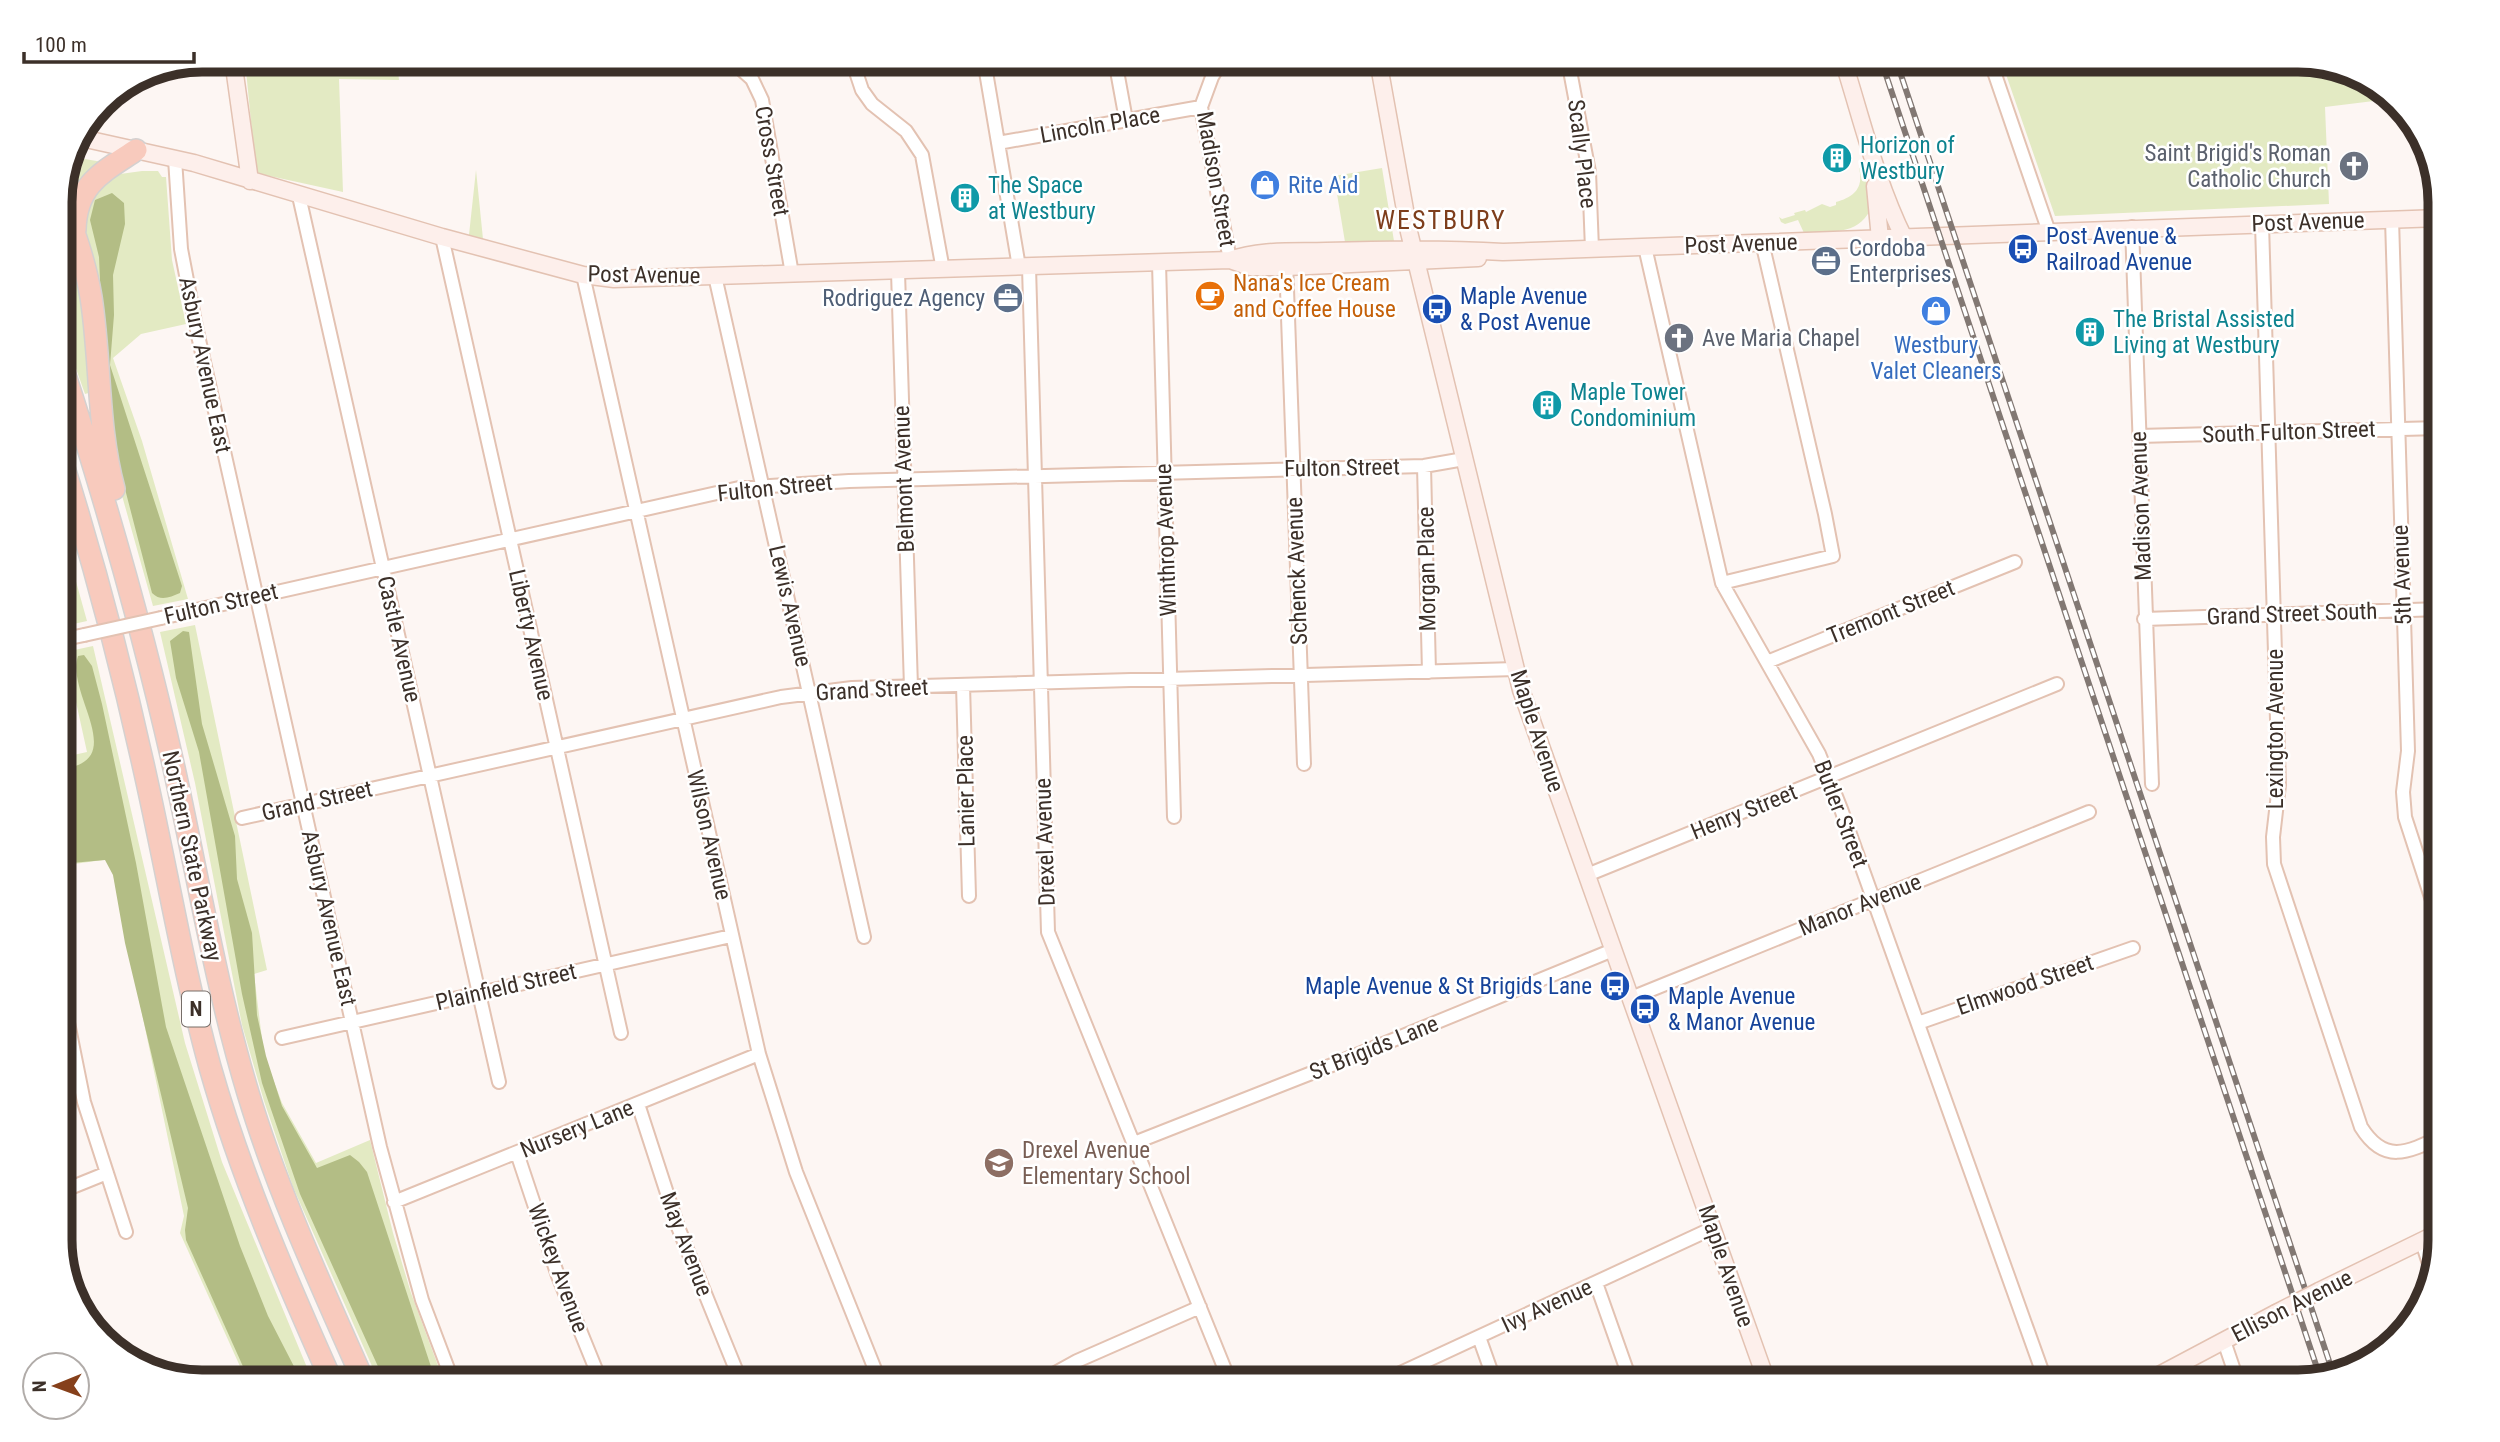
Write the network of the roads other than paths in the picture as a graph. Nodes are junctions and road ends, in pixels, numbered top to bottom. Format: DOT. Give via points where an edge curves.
graph roads {
  1 [pos="235,72"];
  2 [pos="744,72"];
  3 [pos="856,72"];
  4 [pos="986,72"];
  5 [pos="1117,72"];
  6 [pos="1215,72"];
  7 [pos="1380,72"];
  8 [pos="1570,72"];
  9 [pos="1847,72"];
  10 [pos="1994,72"];
  11 [pos="1201,107"];
  12 [pos="1126,120"];
  13 [pos="88,140"];
  14 [pos="998,143"];
  15 [pos="136,150"];
  16 [pos="175,159"];
  17 [pos="1872,159"];
  18 [pos="250,181"];
  19 [pos="299,196"];
  20 [pos="2428,218"];
  21 [pos="2392,219"];
  22 [pos="2262,224"];
  23 [pos="72,225"];
  24 [pos="2132,227"];
  25 [pos="2049,232"];
  26 [pos="76,235"];
  27 [pos="442,237"];
  28 [pos="1904,238"];
  29 [pos="1880,239"];
  30 [pos="1762,242"];
  31 [pos="1645,247"];
  32 [pos="1592,249"];
  33 [pos="1414,256"];
  34 [pos="1230,260"];
  35 [pos="1287,260"];
  36 [pos="1159,263"];
  37 [pos="1024,267"];
  38 [pos="943,270"];
  39 [pos="898,272"];
  40 [pos="792,274"];
  41 [pos="583,275"];
  42 [pos="715,276"];
  43 [pos="72,399"];
  44 [pos="2428,428"];
  45 [pos="2398,429"];
  46 [pos="2269,433"];
  47 [pos="2139,436"];
  48 [pos="1464,459"];
  49 [pos="1424,466"];
  50 [pos="1293,469"];
  51 [pos="1164,472"];
  52 [pos="1034,476"];
  53 [pos="905,479"];
  54 [pos="763,487"];
  55 [pos="72,494"];
  56 [pos="636,511"];
  57 [pos="509,539"];
  58 [pos="2015,562"];
  59 [pos="383,568"];
  60 [pos="125,570"];
  61 [pos="1722,583"];
  62 [pos="256,596"];
  63 [pos="2428,609"];
  64 [pos="2403,610"];
  65 [pos="2274,614"];
  66 [pos="2144,619"];
  67 [pos="72,638"];
  68 [pos="1767,662"];
  69 [pos="1516,669"];
  70 [pos="1429,672"];
  71 [pos="1300,676"];
  72 [pos="1170,680"];
  73 [pos="1040,683"];
  74 [pos="2057,684"];
  75 [pos="963,685"];
  76 [pos="911,687"];
  77 [pos="810,694"];
  78 [pos="682,719"];
  79 [pos="556,747"];
  80 [pos="1304,764"];
  81 [pos="429,775"];
  82 [pos="1828,778"];
  83 [pos="2152,784"];
  84 [pos="303,804"];
  85 [pos="2089,813"];
  86 [pos="1174,817"];
  87 [pos="242,818"];
  88 [pos="1587,875"];
  89 [pos="2428,888"];
  90 [pos="969,896"];
  91 [pos="1873,899"];
  92 [pos="731,936"];
  93 [pos="864,937"];
  94 [pos="2133,948"];
  95 [pos="1613,950"];
  96 [pos="605,965"];
  97 [pos="479,993"];
  98 [pos="1631,998"];
  99 [pos="352,1021"];
  100 [pos="1918,1023"];
  101 [pos="621,1033"];
  102 [pos="282,1038"];
  103 [pos="759,1055"];
  104 [pos="72,1065"];
  105 [pos="499,1082"];
  106 [pos="638,1104"];
  107 [pos="1134,1143"];
  108 [pos="2428,1144"];
  109 [pos="517,1153"];
  110 [pos="107,1173"];
  111 [pos="72,1187"];
  112 [pos="394,1202"];
  113 [pos="1713,1228"];
  114 [pos="126,1232"];
  115 [pos="2428,1239"];
  116 [pos="2421,1242"];
  117 [pos="2427,1258"];
  118 [pos="1596,1283"];
  119 [pos="1200,1307"];
  120 [pos="1479,1338"];
  121 [pos="2224,1341"];
  122 [pos="327,1370"];
  123 [pos="359,1370"];
  124 [pos="448,1370"];
  125 [pos="596,1370"];
  126 [pos="736,1370"];
  127 [pos="875,1370"];
  128 [pos="1061,1370"];
  129 [pos="1225,1370"];
  130 [pos="1408,1370"];
  131 [pos="1491,1370"];
  132 [pos="1627,1370"];
  133 [pos="1763,1370"];
  134 [pos="2042,1370"];
  135 [pos="2169,1370"];
  136 [pos="2234,1370"];
  1 -- 18 [label="main road"];
  2 -- 40 [label="street, Cross Street" via="762,100"];
  3 -- 38 [label="street" via="872,104 906,131 922,155"];
  4 -- 14 [label="street, Drexel Avenue"];
  5 -- 12 [label="street"];
  6 -- 11 [label="street, Madison Street"];
  7 -- 33 [label="main road, Maple Avenue"];
  8 -- 32 [label="street, Scally Place" via="1589,172"];
  9 -- 17 [label="main road"];
  10 -- 25 [label="street"];
  11 -- 12 [label="street, Lincoln Place"];
  11 -- 34 [label="street, Madison Street"];
  12 -- 14 [label="street, Lincoln Place"];
  13 -- 15 [label="main road, Post Avenue"];
  14 -- 37 [label="street, Drexel Avenue"];
  15 -- 16 [label="main road, Post Avenue"];
  15 -- 26 [label="highway" via="87,187 77,209"];
  16 -- 18 [label="main road, Post Avenue"];
  16 -- 62 [label="street, Asbury Avenue East" via="180,249"];
  17 -- 28 [label="main road"];
  17 -- 29 [label="main road"];
  18 -- 19 [label="main road, Post Avenue"];
  19 -- 27 [label="main road, Post Avenue"];
  19 -- 59 [label="street, Castle Avenue"];
  20 -- 21 [label="main road, Post Avenue"];
  21 -- 22 [label="main road, Post Avenue"];
  21 -- 45 [label="street, 5th Avenue"];
  22 -- 24 [label="main road, Post Avenue"];
  22 -- 46 [label="street, Lexington Avenue"];
  23 -- 26 [label="highway"];
  24 -- 25 [label="main road, Post Avenue"];
  24 -- 47 [label="street, Madison Avenue"];
  25 -- 28 [label="main road, Post Avenue"];
  26 -- 60 [label="highway" via="91,299 104,440"];
  27 -- 41 [label="main road, Post Avenue"];
  27 -- 57 [label="street, Liberty Avenue"];
  28 -- 29 [label="main road, Post Avenue"];
  29 -- 30 [label="main road, Post Avenue"];
  30 -- 31 [label="main road, Post Avenue"];
  30 -- 61 [label="street" via="1833,556"];
  31 -- 32 [label="main road, Post Avenue"];
  31 -- 61 [label="street, Butler Street"];
  32 -- 33 [label="main road, Post Avenue" via="1503,252 1481,258"];
  33 -- 35 [label="main road, Post Avenue"];
  33 -- 48 [label="main road, Maple Avenue"];
  34 -- 35 [label="main road, Post Avenue" via="1250,253"];
  34 -- 36 [label="main road, Post Avenue"];
  35 -- 50 [label="street, Schenck Avenue"];
  36 -- 37 [label="main road, Post Avenue"];
  36 -- 51 [label="street, Winthrop Avenue"];
  37 -- 38 [label="main road, Post Avenue"];
  37 -- 52 [label="street, Drexel Avenue"];
  38 -- 39 [label="main road, Post Avenue"];
  39 -- 40 [label="main road, Post Avenue"];
  39 -- 53 [label="street, Belmont Avenue"];
  40 -- 42 [label="main road, Post Avenue"];
  41 -- 42 [label="main road, Post Avenue" via="614,279"];
  41 -- 56 [label="street, Wilson Avenue"];
  42 -- 54 [label="street, Lewis Avenue"];
  43 -- 60 [label="highway, Northern State Parkway / N"];
  44 -- 45 [label="street, South Fulton Street"];
  45 -- 46 [label="street, South Fulton Street"];
  45 -- 64 [label="street, 5th Avenue"];
  46 -- 47 [label="street, South Fulton Street"];
  46 -- 65 [label="street, Lexington Avenue"];
  47 -- 66 [label="street, Madison Avenue"];
  48 -- 49 [label="street, Fulton Street"];
  48 -- 69 [label="main road, Maple Avenue"];
  49 -- 50 [label="street, Fulton Street"];
  49 -- 70 [label="street, Morgan Place"];
  50 -- 51 [label="street, Fulton Street"];
  50 -- 71 [label="street, Schenck Avenue"];
  51 -- 52 [label="street, Fulton Street"];
  51 -- 72 [label="street, Winthrop Avenue"];
  52 -- 53 [label="street, Fulton Street"];
  52 -- 73 [label="street, Drexel Avenue"];
  53 -- 54 [label="street, Fulton Street"];
  53 -- 76 [label="street, Belmont Avenue"];
  54 -- 56 [label="street, Fulton Street"];
  54 -- 77 [label="street, Lewis Avenue"];
  55 -- 122 [label="highway, Northern State Parkway / N" via="126,691 214,1079 263,1223"];
  56 -- 57 [label="street, Fulton Street"];
  56 -- 78 [label="street, Wilson Avenue"];
  57 -- 59 [label="street, Fulton Street"];
  57 -- 79 [label="street, Liberty Avenue"];
  58 -- 68 [label="street, Tremont Street"];
  59 -- 62 [label="street, Fulton Street"];
  59 -- 81 [label="street, Castle Avenue"];
  60 -- 123 [label="highway, Northern State Parkway / N" via="169,745 226,1014 249,1095 289,1210"];
  61 -- 68 [label="street, Butler Street"];
  62 -- 67 [label="street, Fulton Street, bridge"];
  62 -- 84 [label="street, Asbury Avenue East"];
  63 -- 64 [label="street, Grand Street South"];
  64 -- 65 [label="street, Grand Street South"];
  64 -- 89 [label="street, 5th Avenue" via="2408,751 2405,817"];
  65 -- 66 [label="street, Grand Street South"];
  65 -- 108 [label="street, Lexington Avenue" via="2279,785 2273,837 2281,889 2361,1127 2375,1146 2398,1153"];
  66 -- 83 [label="street, Madison Avenue"];
  68 -- 82 [label="street, Butler Street"];
  69 -- 70 [label="street, Grand Street"];
  69 -- 88 [label="main road, Maple Avenue"];
  70 -- 71 [label="street, Grand Street"];
  71 -- 72 [label="street, Grand Street"];
  71 -- 80 [label="street, Schenck Avenue"];
  72 -- 73 [label="street, Grand Street"];
  72 -- 86 [label="street, Winthrop Avenue"];
  73 -- 75 [label="street, Grand Street"];
  73 -- 107 [label="street, Drexel Avenue" via="1048,932"];
  74 -- 82 [label="street, Henry Street"];
  75 -- 76 [label="street, Grand Street"];
  75 -- 90 [label="street, Lanier Place"];
  76 -- 77 [label="street, Grand Street"];
  77 -- 78 [label="street, Grand Street"];
  77 -- 93 [label="street, Lewis Avenue"];
  78 -- 79 [label="street, Grand Street"];
  78 -- 92 [label="street, Wilson Avenue"];
  79 -- 81 [label="street, Grand Street"];
  79 -- 96 [label="street, Liberty Avenue"];
  81 -- 84 [label="street, Grand Street"];
  81 -- 97 [label="street, Castle Avenue"];
  82 -- 88 [label="street, Henry Street"];
  82 -- 91 [label="street, Butler Street"];
  84 -- 87 [label="street, Grand Street"];
  84 -- 99 [label="street, Asbury Avenue East"];
  85 -- 91 [label="street, Manor Avenue"];
  88 -- 95 [label="main road, Maple Avenue"];
  91 -- 98 [label="street, Manor Avenue"];
  91 -- 100 [label="street, Butler Street"];
  92 -- 96 [label="street, Plainfield Street"];
  92 -- 103 [label="street, Wilson Avenue"];
  94 -- 100 [label="street, Elmwood Street"];
  95 -- 98 [label="main road, Maple Avenue"];
  95 -- 107 [label="street, St Brigids Lane"];
  96 -- 97 [label="street, Plainfield Street"];
  96 -- 101 [label="street, Liberty Avenue"];
  97 -- 99 [label="street, Plainfield Street"];
  97 -- 105 [label="street, Castle Avenue"];
  98 -- 113 [label="main road, Maple Avenue"];
  99 -- 102 [label="street, Plainfield Street"];
  99 -- 112 [label="street, Asbury Avenue East"];
  100 -- 134 [label="street, Butler Street"];
  103 -- 106 [label="street, Nursery Lane"];
  103 -- 127 [label="street, Wilson Avenue" via="796,1172"];
  104 -- 110 [label="street"];
  106 -- 109 [label="street, Nursery Lane"];
  106 -- 126 [label="street, May Avenue" via="678,1227"];
  107 -- 119 [label="street, Drexel Avenue"];
  109 -- 112 [label="street, Nursery Lane"];
  109 -- 125 [label="street, Wickey Avenue" via="558,1276"];
  110 -- 111 [label="street"];
  110 -- 114 [label="street"];
  112 -- 124 [label="street, Asbury Avenue East" via="422,1300"];
  113 -- 118 [label="street, Ivy Avenue"];
  113 -- 133 [label="main road, Maple Avenue"];
  115 -- 116 [label="main road, Ellison Avenue"];
  116 -- 117 [label="street"];
  116 -- 121 [label="main road, Ellison Avenue, bridge"];
  118 -- 120 [label="street, Ivy Avenue"];
  118 -- 132 [label="street"];
  119 -- 128 [label="street"];
  119 -- 129 [label="street, Drexel Avenue"];
  120 -- 130 [label="street, Ivy Avenue"];
  120 -- 131 [label="street"];
  121 -- 135 [label="main road, Ellison Avenue"];
  121 -- 136 [label="street"];
}
